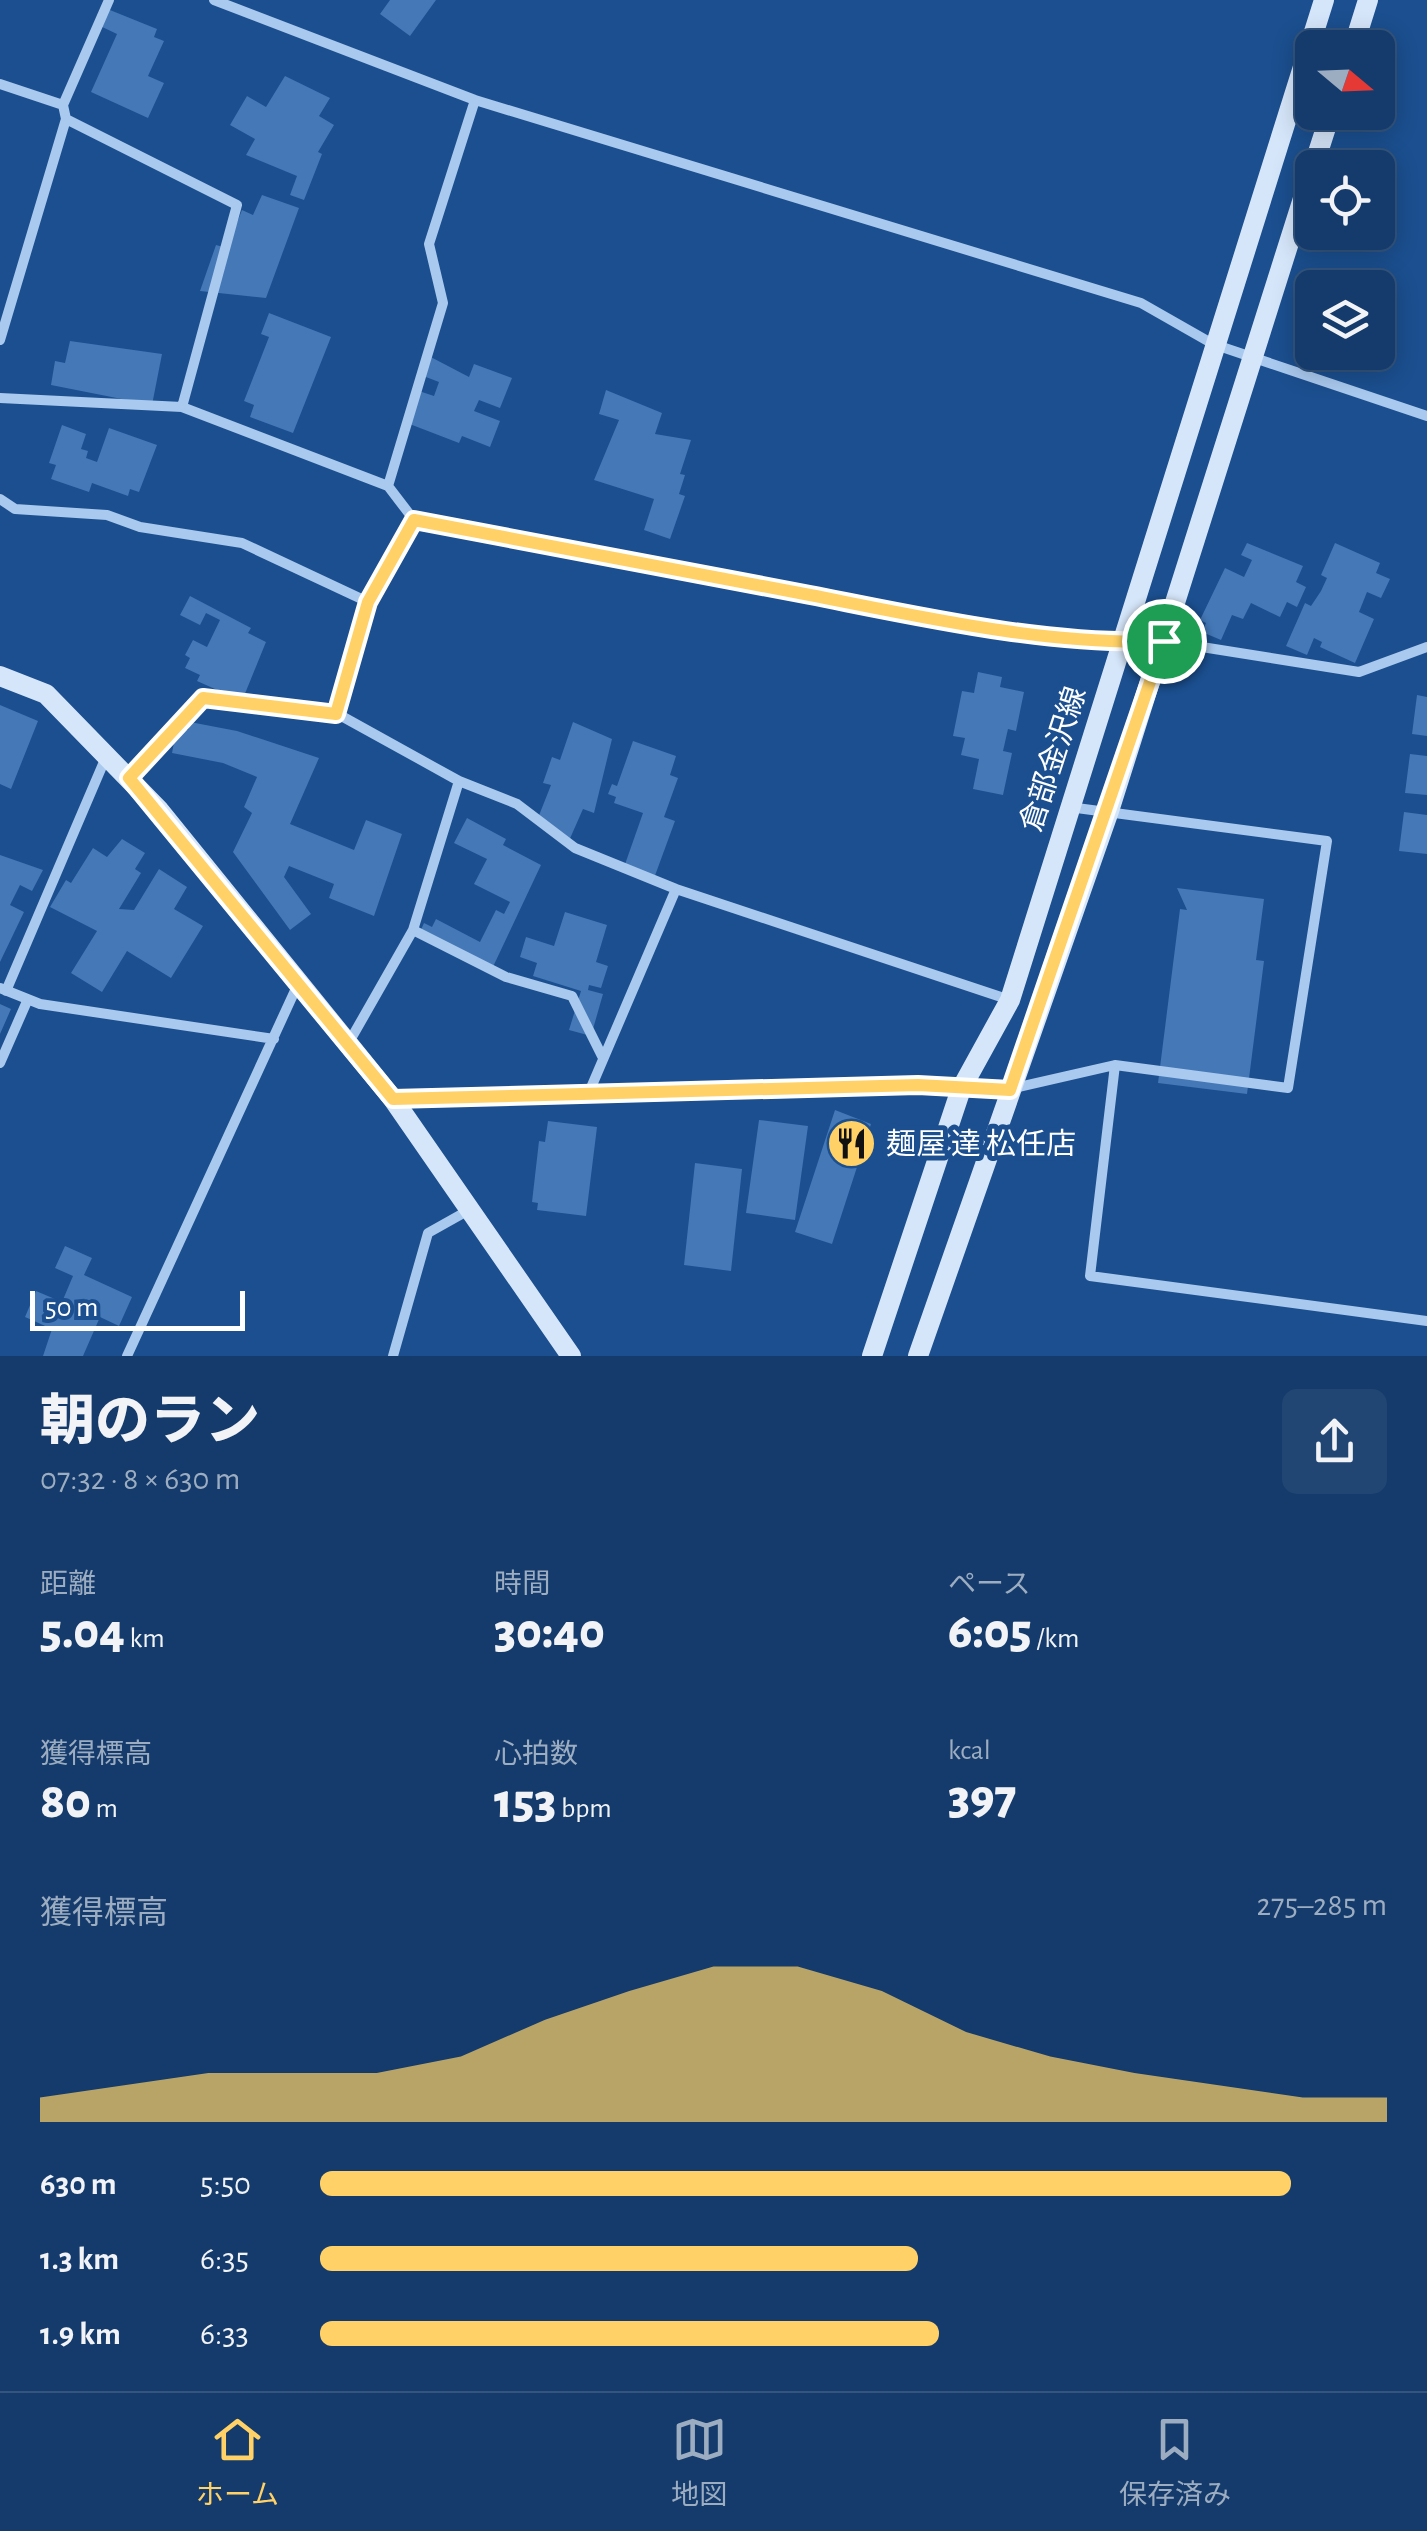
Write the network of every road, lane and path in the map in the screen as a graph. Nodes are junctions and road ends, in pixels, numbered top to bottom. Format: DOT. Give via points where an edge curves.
graph roads {
  1 [pos="109,0"];
  2 [pos="214,0"];
  3 [pos="1324,0"];
  4 [pos="1368,0"];
  5 [pos="1359,30"];
  6 [pos="0,84"];
  7 [pos="476,100"];
  8 [pos="63,104"];
  9 [pos="66,119"];
  10 [pos="1295,224"];
  11 [pos="0,340"];
  12 [pos="1213,344"];
  13 [pos="1252,354"];
  14 [pos="0,398"];
  15 [pos="182,407"];
  16 [pos="1427,416"];
  17 [pos="388,486"];
  18 [pos="0,499"];
  19 [pos="414,520"];
  20 [pos="368,602"];
  21 [pos="1164,641"];
  22 [pos="1124,643"];
  23 [pos="1427,647"];
  24 [pos="0,676"];
  25 [pos="336,714"];
  26 [pos="106,756"];
  27 [pos="129,778"];
  28 [pos="459,781"];
  29 [pos="1068,806"];
  30 [pos="1109,810"];
  31 [pos="676,889"];
  32 [pos="413,930"];
  33 [pos="299,983"];
  34 [pos="3,989"];
  35 [pos="28,1000"];
  36 [pos="1010,1000"];
  37 [pos="274,1038"];
  38 [pos="348,1044"];
  39 [pos="602,1056"];
  40 [pos="0,1063"];
  41 [pos="1115,1065"];
  42 [pos="962,1089"];
  43 [pos="1010,1090"];
  44 [pos="587,1097"];
  45 [pos="393,1099"];
  46 [pos="470,1209"];
  47 [pos="1427,1321"];
  48 [pos="127,1356"];
  49 [pos="393,1356"];
  50 [pos="572,1356"];
  51 [pos="872,1356"];
  52 [pos="918,1356"];
  1 -- 8 [label="street"];
  2 -- 7 [label="street"];
  3 -- 12 [label="main road, 倉部金沢線"];
  4 -- 5 [label="main road"];
  6 -- 8 [label="street"];
  7 -- 12 [label="street" via="1141,302"];
  7 -- 17 [label="street" via="430,244 444,303"];
  8 -- 9 [label="street"];
  9 -- 11 [label="street"];
  9 -- 15 [label="street" via="237,205"];
  10 -- 13 [label="main road"];
  12 -- 13 [label="street"];
  12 -- 22 [label="main road, 倉部金沢線"];
  13 -- 16 [label="street"];
  13 -- 21 [label="main road"];
  14 -- 15 [label="street"];
  15 -- 17 [label="street"];
  17 -- 19 [label="street"];
  18 -- 20 [label="street" via="15,509 107,515 242,542"];
  19 -- 20 [label="street"];
  19 -- 22 [label="street" via="882,609"];
  20 -- 25 [label="street"];
  21 -- 22 [label="street"];
  21 -- 23 [label="street" via="1358,672"];
  21 -- 30 [label="main road"];
  22 -- 29 [label="main road, 倉部金沢線"];
  24 -- 26 [label="main road" via="46,694"];
  25 -- 27 [label="street" via="203,698"];
  25 -- 28 [label="street"];
  26 -- 27 [label="main road"];
  26 -- 34 [label="street"];
  27 -- 33 [label="main road"];
  28 -- 31 [label="street" via="517,804 575,848"];
  28 -- 32 [label="street"];
  29 -- 30 [label="street"];
  29 -- 36 [label="main road, 倉部金沢線"];
  30 -- 41 [label="street" via="1327,841 1288,1088"];
  30 -- 43 [label="main road"];
  31 -- 36 [label="street"];
  31 -- 39 [label="street"];
  32 -- 38 [label="street"];
  32 -- 39 [label="street" via="506,977 572,996"];
  33 -- 37 [label="street"];
  33 -- 38 [label="main road"];
  34 -- 35 [label="street"];
  35 -- 37 [label="street"];
  35 -- 40 [label="street"];
  36 -- 42 [label="main road, 倉部金沢線"];
  37 -- 48 [label="street"];
  38 -- 45 [label="main road"];
  39 -- 44 [label="street"];
  41 -- 43 [label="street"];
  41 -- 47 [label="street" via="1090,1276"];
  42 -- 43 [label="street"];
  42 -- 44 [label="street"];
  42 -- 51 [label="main road, 倉部金沢線"];
  43 -- 52 [label="main road"];
  44 -- 45 [label="street"];
  45 -- 46 [label="main road"];
  46 -- 49 [label="street" via="428,1233"];
  46 -- 50 [label="main road"];
}
